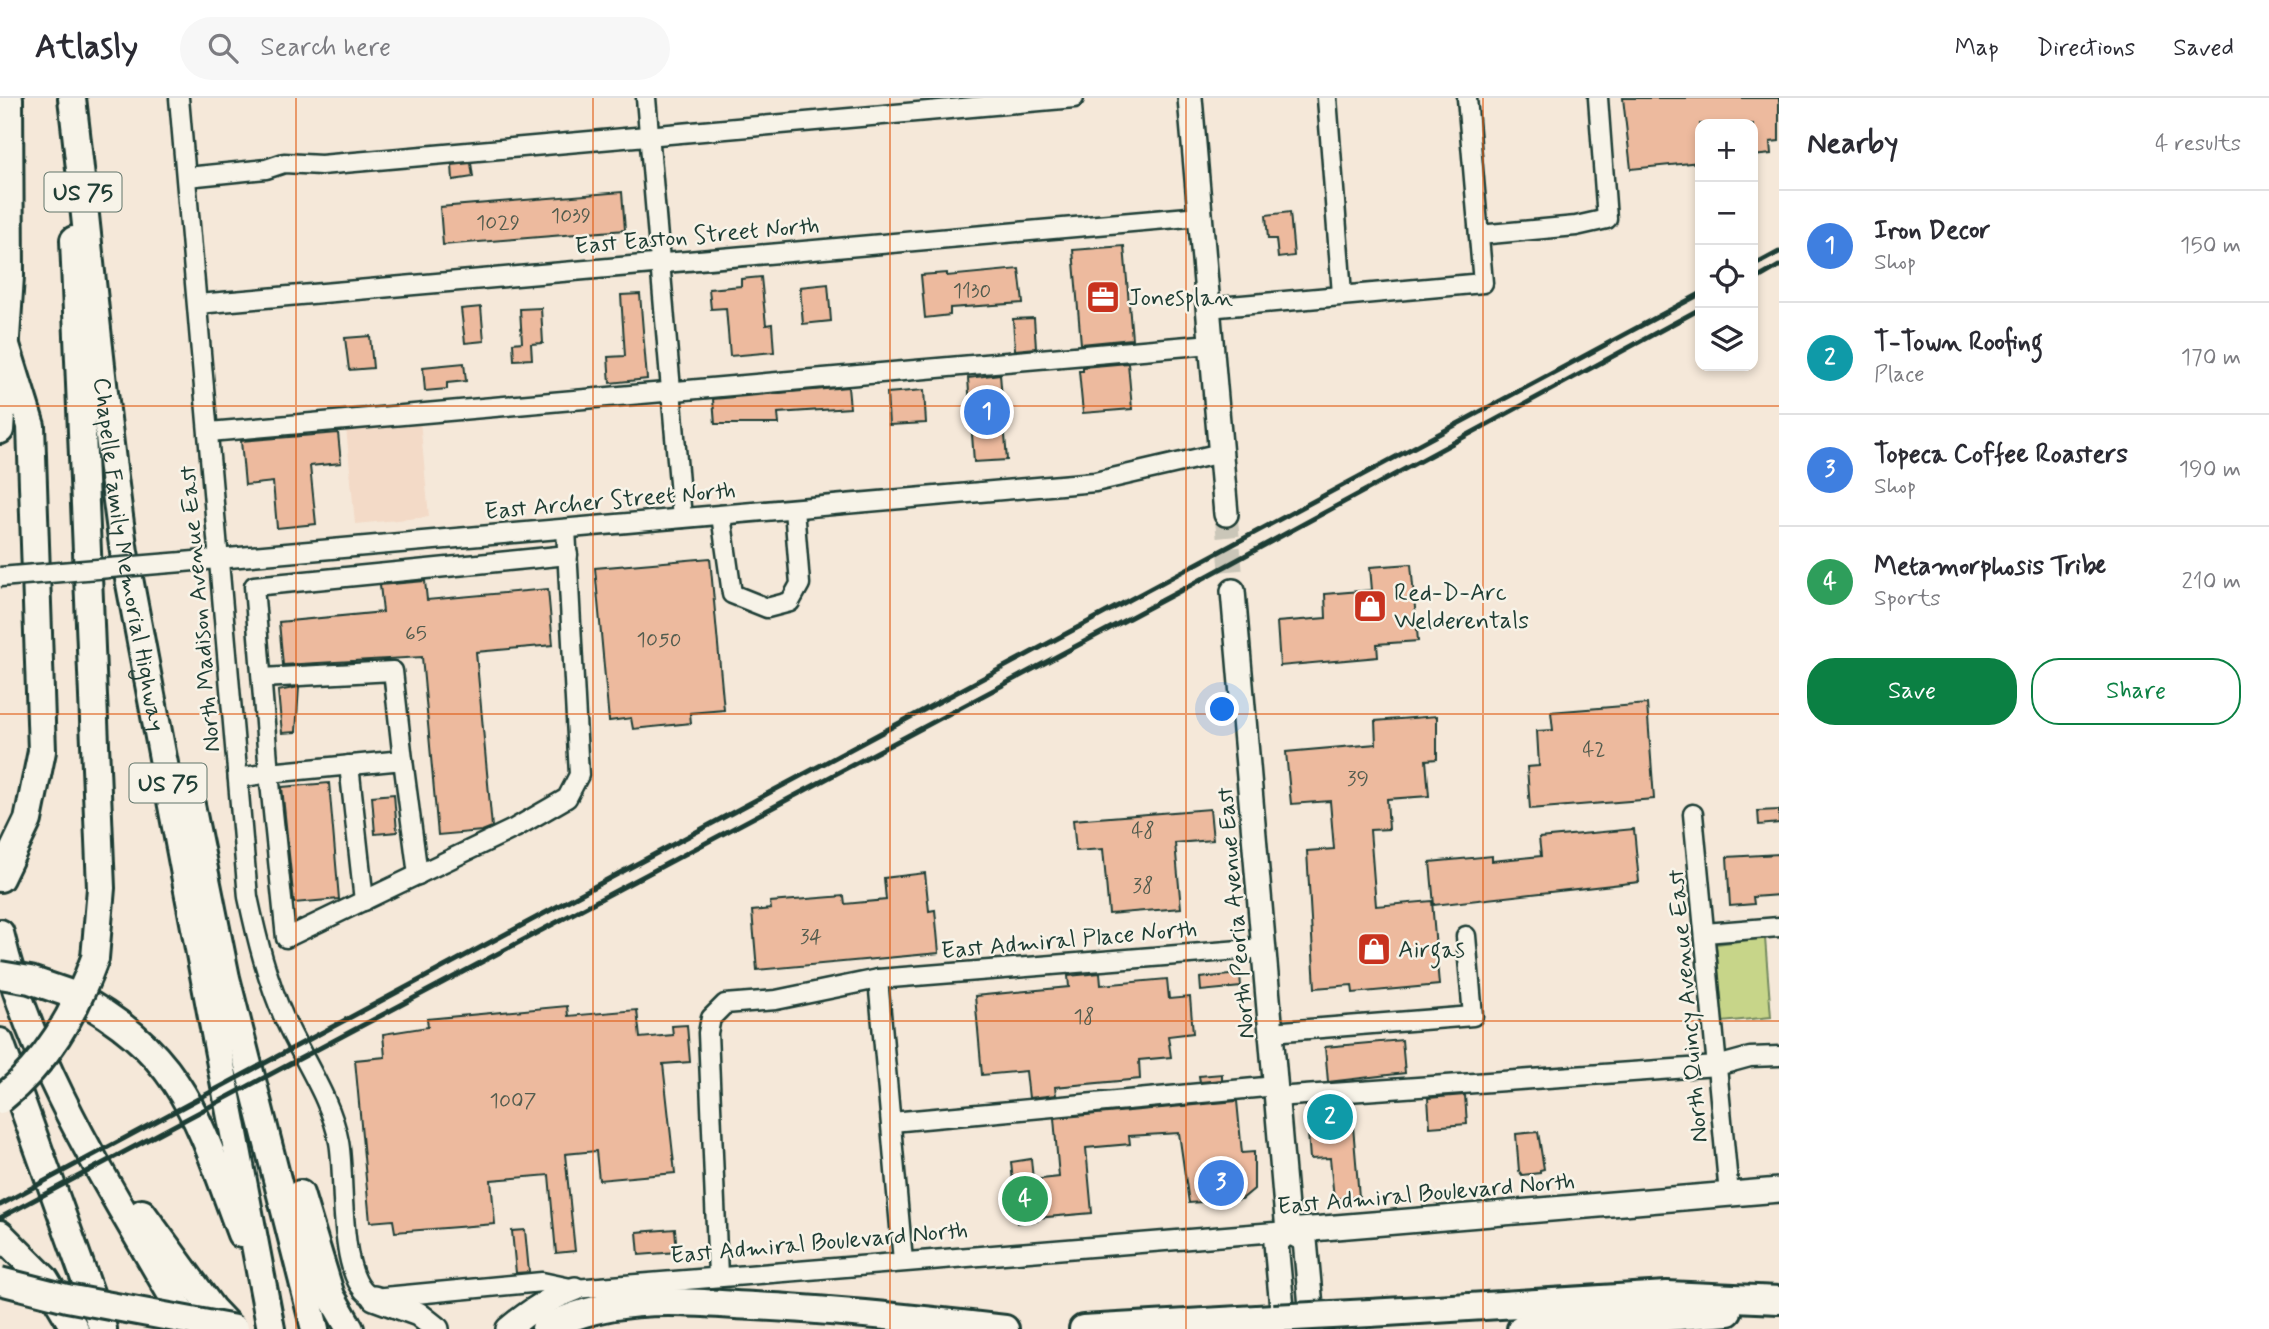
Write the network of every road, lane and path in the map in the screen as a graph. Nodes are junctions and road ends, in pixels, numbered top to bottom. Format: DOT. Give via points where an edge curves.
graph roads {
  1 [pos="9,98"];
  2 [pos="70,98"];
  3 [pos="179,98"];
  4 [pos="646,98"];
  5 [pos="1074,98"];
  6 [pos="1190,98"];
  7 [pos="1327,98"];
  8 [pos="1467,98"];
  9 [pos="1598,98"];
  10 [pos="650,136"];
  11 [pos="187,177"];
  12 [pos="1200,216"];
  13 [pos="1479,235"];
  14 [pos="661,263"];
  15 [pos="1342,295"];
  16 [pos="198,304"];
  17 [pos="1208,308"];
  18 [pos="1211,344"];
  19 [pos="6,345"];
  20 [pos="672,392"];
  21 [pos="0,430"];
  22 [pos="209,432"];
  23 [pos="1221,453"];
  24 [pos="794,509"];
  25 [pos="1226,514"];
  26 [pos="721,515"];
  27 [pos="682,518"];
  28 [pos="566,528"];
  29 [pos="124,552"];
  30 [pos="568,555"];
  31 [pos="219,559"];
  32 [pos="0,577"];
  33 [pos="1233,591"];
  34 [pos="262,678"];
  35 [pos="403,760"];
  36 [pos="349,765"];
  37 [pos="269,774"];
  38 [pos="238,778"];
  39 [pos="1693,814"];
  40 [pos="4,872"];
  41 [pos="418,875"];
  42 [pos="364,901"];
  43 [pos="1779,927"];
  44 [pos="0,933"];
  45 [pos="1705,933"];
  46 [pos="1466,936"];
  47 [pos="1265,948"];
  48 [pos="0,975"];
  49 [pos="226,978"];
  50 [pos="878,979"];
  51 [pos="1271,1032"];
  52 [pos="0,1042"];
  53 [pos="1779,1056"];
  54 [pos="1717,1066"];
  55 [pos="1276,1092"];
  56 [pos="0,1100"];
  57 [pos="891,1122"];
  58 [pos="77,1125"];
  59 [pos="1779,1190"];
  60 [pos="1729,1194"];
  61 [pos="1288,1231"];
  62 [pos="0,1234"];
  63 [pos="903,1261"];
  64 [pos="718,1276"];
  65 [pos="0,1281"];
  66 [pos="575,1289"];
  67 [pos="266,1297"];
  68 [pos="374,1298"];
  69 [pos="1779,1300"];
  70 [pos="1779,1308"];
  71 [pos="75,1329"];
  72 [pos="103,1329"];
  73 [pos="191,1329"];
  74 [pos="233,1329"];
  75 [pos="271,1329"];
  76 [pos="315,1329"];
  77 [pos="350,1329"];
  78 [pos="437,1329"];
  79 [pos="508,1329"];
  80 [pos="545,1329"];
  81 [pos="1005,1329"];
  82 [pos="1083,1329"];
  83 [pos="1284,1329"];
  84 [pos="1313,1329"];
  85 [pos="1521,1329"];
  1 -- 19 [label="highway, US 75" via="12,213"];
  2 -- 29 [label="highway, Chapelle Family Memorial Highway / US 75"];
  2 -- 56 [label="highway, bridge" via="101,888 95,958 70,1020 44,1058"];
  3 -- 11 [label="street, North Madison Avenue East"];
  4 -- 10 [label="street"];
  5 -- 10 [label="street"];
  6 -- 12 [label="main road"];
  7 -- 15 [label="street"];
  8 -- 13 [label="street"];
  9 -- 13 [label="street" via="1607,219"];
  10 -- 11 [label="street" via="321,165 284,163"];
  10 -- 14 [label="street"];
  11 -- 16 [label="street, North Madison Avenue East"];
  12 -- 14 [label="street, East Easton Street North"];
  12 -- 17 [label="main road"];
  13 -- 15 [label="street" via="1483,283"];
  14 -- 16 [label="street, East Easton Street North"];
  14 -- 20 [label="street"];
  15 -- 17 [label="street"];
  16 -- 22 [label="street, North Madison Avenue East"];
  17 -- 18 [label="main road"];
  18 -- 20 [label="street"];
  18 -- 23 [label="main road"];
  19 -- 21 [label="highway, US 75"];
  19 -- 40 [label="highway" via="31,426 42,751 34,802"];
  20 -- 22 [label="street"];
  20 -- 27 [label="street"];
  22 -- 31 [label="street, North Madison Avenue East"];
  23 -- 24 [label="street, East Archer Street North" via="1095,482"];
  23 -- 25 [label="main road"];
  24 -- 26 [label="street, East Archer Street North"];
  24 -- 26 [label="street" via="800,584 790,603 767,608 732,594"];
  26 -- 27 [label="street, East Archer Street North"];
  27 -- 28 [label="street, East Archer Street North"];
  28 -- 30 [label="street"];
  28 -- 31 [label="street, East Archer Street North"];
  29 -- 49 [label="highway" via="164,677"];
  29 -- 67 [label="highway, Chapelle Family Memorial Highway / US 75"];
  30 -- 34 [label="street" via="254,586"];
  30 -- 41 [label="street" via="579,775 567,798"];
  31 -- 32 [label="street, East Archer Street North, bridge"];
  31 -- 38 [label="street, North Madison Avenue East"];
  33 -- 47 [label="main road, North Peoria Avenue East"];
  34 -- 35 [label="street" via="393,671"];
  34 -- 37 [label="street"];
  35 -- 36 [label="street"];
  35 -- 41 [label="street"];
  36 -- 37 [label="street"];
  36 -- 42 [label="street"];
  37 -- 38 [label="street"];
  37 -- 42 [label="street" via="286,938"];
  38 -- 68 [label="street, North Madison Avenue East" via="248,897 262,961 331,1116 339,1141 352,1273 361,1291"];
  39 -- 45 [label="street, North Quincy Avenue East"];
  41 -- 42 [label="street"];
  43 -- 45 [label="street"];
  44 -- 58 [label="highway" via="29,1026"];
  45 -- 54 [label="street, North Quincy Avenue East"];
  46 -- 51 [label="street" via="1473,1016"];
  47 -- 50 [label="street, East Admiral Place North"];
  47 -- 51 [label="main road, North Peoria Avenue East"];
  48 -- 67 [label="highway, bridge" via="71,994 150,1048 182,1088 204,1130"];
  49 -- 76 [label="highway"];
  49 -- 77 [label="highway" via="273,1104 322,1273"];
  50 -- 57 [label="street"];
  50 -- 64 [label="street, East Admiral Place North" via="776,1000 725,1004 711,1018"];
  51 -- 55 [label="main road, North Peoria Avenue East"];
  52 -- 72 [label="highway"];
  53 -- 54 [label="street" via="1750,1057"];
  54 -- 55 [label="street"];
  54 -- 60 [label="street, North Quincy Avenue East"];
  55 -- 57 [label="street"];
  55 -- 61 [label="main road, North Peoria Avenue East"];
  57 -- 63 [label="street"];
  58 -- 73 [label="highway"];
  58 -- 74 [label="highway"];
  59 -- 60 [label="main road, East Admiral Boulevard North"];
  60 -- 61 [label="main road, East Admiral Boulevard North"];
  61 -- 63 [label="street, East Admiral Boulevard North"];
  61 -- 83 [label="main road" via="1276,1243"];
  61 -- 84 [label="main road" via="1305,1240"];
  62 -- 71 [label="highway" via="45,1279"];
  63 -- 64 [label="street, East Admiral Boulevard North"];
  64 -- 66 [label="street, East Admiral Boulevard North"];
  65 -- 74 [label="highway, bridge"];
  66 -- 68 [label="street, East Admiral Boulevard North" via="541,1282"];
  66 -- 79 [label="main road" via="545,1301"];
  67 -- 75 [label="highway, US 75"];
  68 -- 78 [label="main road" via="418,1314"];
  69 -- 82 [label="highway, bridge" via="1667,1295"];
  70 -- 85 [label="highway"];
  80 -- 81 [label="highway" via="588,1310 640,1301 837,1310"];
}
